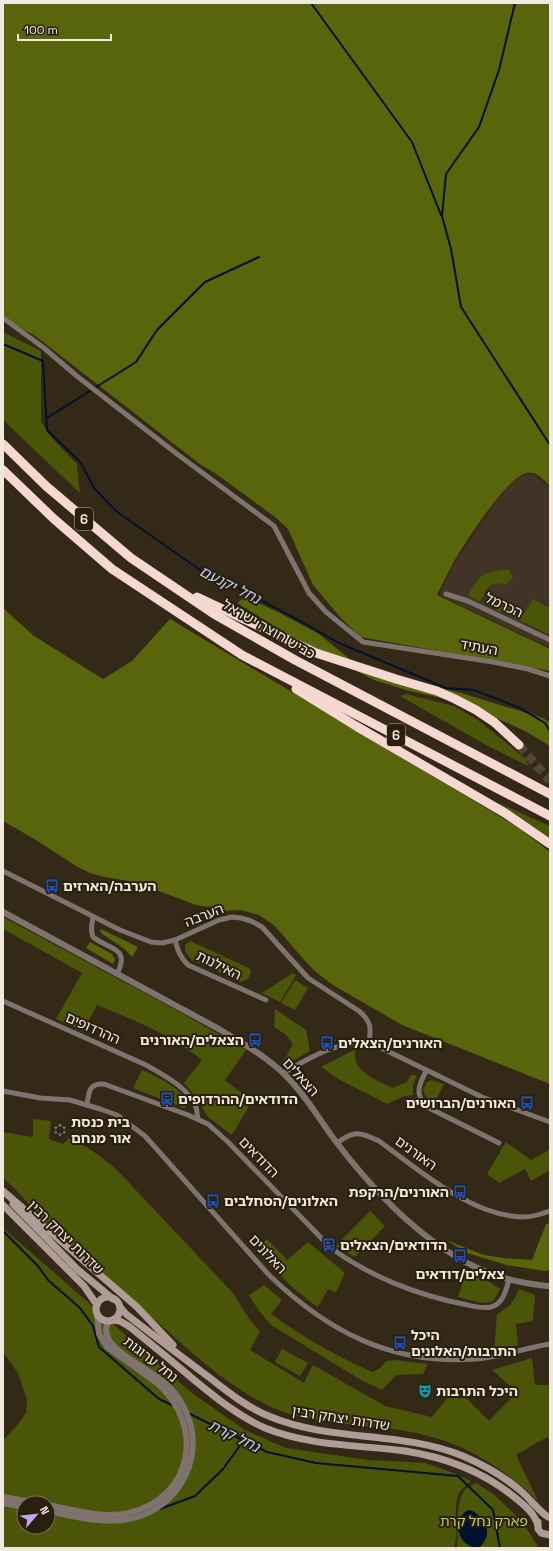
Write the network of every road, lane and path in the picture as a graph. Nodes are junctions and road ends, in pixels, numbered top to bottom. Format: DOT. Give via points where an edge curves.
graph roads {
  1 [pos="3,318"];
  2 [pos="3,444"];
  3 [pos="3,470"];
  4 [pos="172,586"];
  5 [pos="446,594"];
  6 [pos="550,640"];
  7 [pos="242,655"];
  8 [pos="550,676"];
  9 [pos="519,745"];
  10 [pos="550,794"];
  11 [pos="550,816"];
  12 [pos="550,844"];
  13 [pos="3,870"];
  14 [pos="3,912"];
  15 [pos="93,917"];
  16 [pos="175,940"];
  17 [pos="117,974"];
  18 [pos="266,1000"];
  19 [pos="3,1001"];
  20 [pos="369,1044"];
  21 [pos="426,1071"];
  22 [pos="283,1073"];
  23 [pos="3,1091"];
  24 [pos="87,1105"];
  25 [pos="198,1119"];
  26 [pos="550,1122"];
  27 [pos="499,1143"];
  28 [pos="337,1144"];
  29 [pos="3,1192"];
  30 [pos="3,1205"];
  31 [pos="550,1211"];
  32 [pos="509,1280"];
  33 [pos="550,1286"];
  34 [pos="113,1298"];
  35 [pos="120,1307"];
  36 [pos="97,1309"];
  37 [pos="112,1320"];
  38 [pos="550,1344"];
  39 [pos="199,1370"];
  40 [pos="3,1497"];
  41 [pos="16,1499"];
  42 [pos="3,1503"];
  43 [pos="16,1505"];
  44 [pos="56,1506"];
  45 [pos="56,1512"];
  46 [pos="549,1517"];
  47 [pos="538,1526"];
  48 [pos="547,1535"];
  49 [pos="550,1540"];
  1 -- 8 [label="street, העתיד" via="274,526 309,594 326,612 363,642 493,662"];
  2 -- 4 [label="highway, כביש חוצה ישראל / 6" via="46,486 95,528 131,558"];
  3 -- 7 [label="highway, 6" via="54,520 112,568"];
  4 -- 9 [label="highway" via="316,653 455,699 494,722"];
  4 -- 10 [label="highway, כביש חוצה ישראל / 6" via="276,650"];
  5 -- 6 [label="street, הכרמל" via="468,601"];
  7 -- 11 [label="highway, 6"];
  7 -- 12 [label="highway" via="356,726 506,812"];
  13 -- 15 [label="street, הערבה"];
  14 -- 17 [label="street, הצאלים"];
  15 -- 16 [label="street, הערבה" via="151,942"];
  15 -- 17 [label="street" via="93,936 122,955 123,961"];
  16 -- 18 [label="street, האילנות" via="181,958 188,965"];
  16 -- 20 [label="street, הערבה" via="219,920 232,917 251,921 262,928 308,978 366,1017 371,1029"];
  17 -- 22 [label="street, הצאלים" via="244,1044"];
  19 -- 25 [label="street, ההרדופים" via="167,1077 191,1098"];
  20 -- 21 [label="street"];
  20 -- 22 [label="street" via="359,1042 328,1050"];
  21 -- 26 [label="street" via="482,1097"];
  21 -- 27 [label="street" via="419,1086 419,1095 427,1107"];
  22 -- 28 [label="street, הצאלים" via="304,1097"];
  23 -- 24 [label="street, האלונים" via="40,1098 70,1100"];
  24 -- 25 [label="street, הדודאים" via="92,1087 104,1084"];
  24 -- 38 [label="street, האלונים" via="117,1115 145,1136 283,1289 330,1323 359,1339 395,1353 435,1359 475,1359"];
  25 -- 32 [label="street, הדודאים" via="217,1131 331,1248 375,1274 431,1296 479,1307 492,1307 499,1302 504,1296"];
  28 -- 31 [label="street, האורנים" via="352,1134 367,1135 464,1200 497,1212 524,1217"];
  28 -- 32 [label="street, הצאלים" via="382,1195 434,1242 474,1266"];
  29 -- 34 [label="main road, שדרות יצחק רבין" via="73,1265"];
  29 -- 39 [label="main road" via="137,1307"];
  30 -- 36 [label="main road, שדרות יצחק רבין" via="84,1286 92,1296"];
  32 -- 33 [label="street, הצאלים"];
  34 -- 35 [label="main road"];
  34 -- 36 [label="main road" via="105,1298 99,1302"];
  35 -- 37 [label="main road" via="118,1315"];
  35 -- 39 [label="main road, שדרות יצחק רבין"];
  36 -- 37 [label="main road" via="102,1319"];
  36 -- 44 [label="street, נחל ערוגות" via="99,1334 107,1347 157,1383 176,1405 186,1431 185,1461 176,1480 166,1492 156,1501 136,1511 102,1515"];
  37 -- 45 [label="street, נחל ערוגות" via="106,1326 106,1332 113,1344 166,1384 184,1409 192,1433 190,1465 173,1494 159,1506 134,1518 101,1520"];
  37 -- 47 [label="main road, שדרות יצחק רבין" via="130,1326 224,1403 265,1428 310,1441 406,1452 459,1465 509,1492 532,1514"];
  39 -- 46 [label="main road, שדרות יצחק רבין" via="243,1402 281,1421 312,1429 420,1443 462,1456 513,1485"];
  40 -- 41 [label="street"];
  42 -- 43 [label="street"];
  46 -- 47 [label="main road" via="540,1520"];
  47 -- 48 [label="main road, שדרות יצחק רבין" via="539,1531"];
  48 -- 49 [label="main road"];
}
